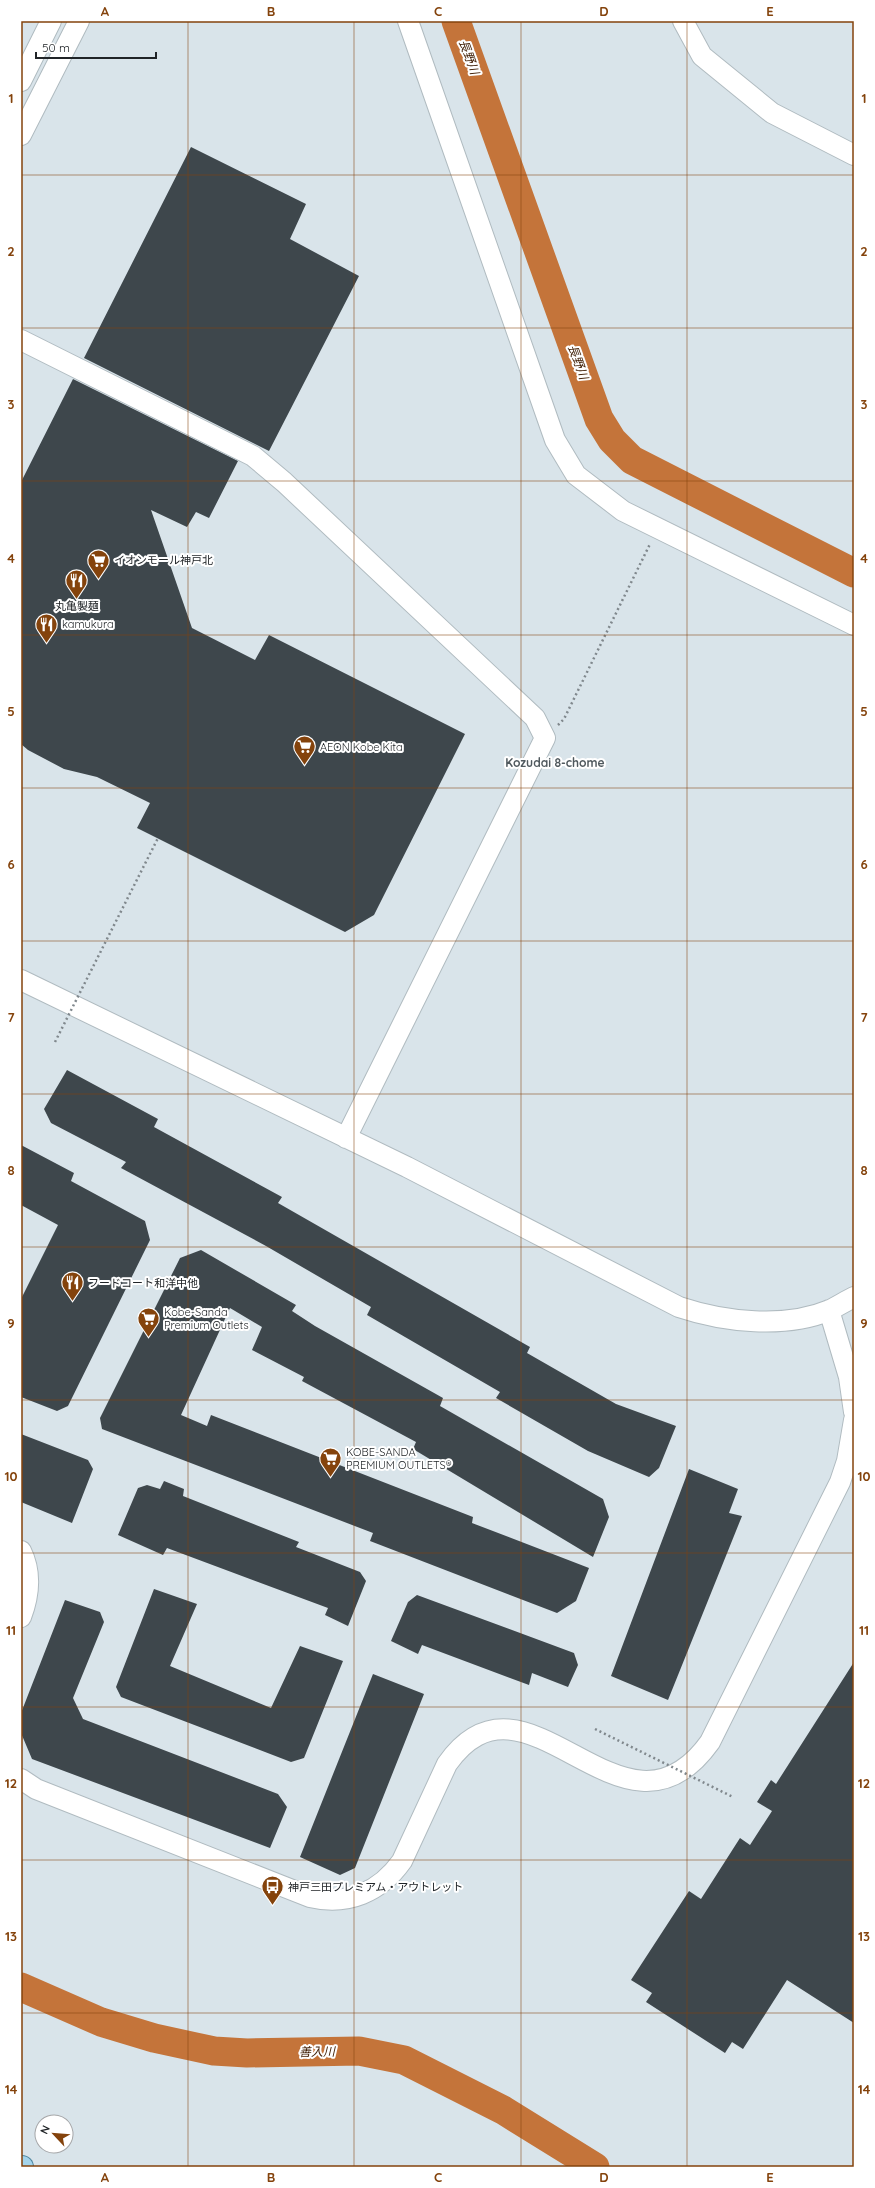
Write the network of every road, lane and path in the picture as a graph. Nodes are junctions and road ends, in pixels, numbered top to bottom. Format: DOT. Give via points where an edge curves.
graph roads {
  1 [pos="51,21"];
  2 [pos="79,21"];
  3 [pos="408,21"];
  4 [pos="683,21"];
  5 [pos="21,81"];
  6 [pos="21,135"];
  7 [pos="854,155"];
  8 [pos="21,340"];
  9 [pos="658,528"];
  10 [pos="854,625"];
  11 [pos="545,738"];
  12 [pos="158,838"];
  13 [pos="21,980"];
  14 [pos="55,1042"];
  15 [pos="346,1138"];
  16 [pos="854,1297"];
  17 [pos="829,1310"];
  18 [pos="854,1412"];
  19 [pos="854,1420"];
  20 [pos="21,1551"];
  21 [pos="21,1617"];
  22 [pos="595,1729"];
  23 [pos="21,1779"];
  24 [pos="733,1797"];
  1 -- 5 [label="street"];
  2 -- 6 [label="street"];
  3 -- 9 [label="street" via="555,440 576,475 623,511"];
  4 -- 7 [label="street" via="702,56 772,113"];
  8 -- 11 [label="street" via="253,456 284,482 535,718"];
  9 -- 10 [label="street"];
  9 -- 11 [label="path" via="564,719"];
  11 -- 15 [label="street"];
  12 -- 14 [label="path, bridge"];
  13 -- 15 [label="street"];
  15 -- 17 [label="street" via="679,1307 722,1319 766,1321"];
  16 -- 17 [label="street"];
  17 -- 18 [label="street" via="849,1377"];
  19 -- 23 [label="street" via="848,1461 840,1482 710,1742 699,1757 666,1779 652,1782 626,1778 519,1731 495,1730 484,1733 456,1751 446,1764 402,1861 382,1884 356,1898 324,1900 310,1897 36,1789"];
  20 -- 21 [label="street" via="28,1572 29,1589"];
  22 -- 24 [label="path, bridge"];
}
